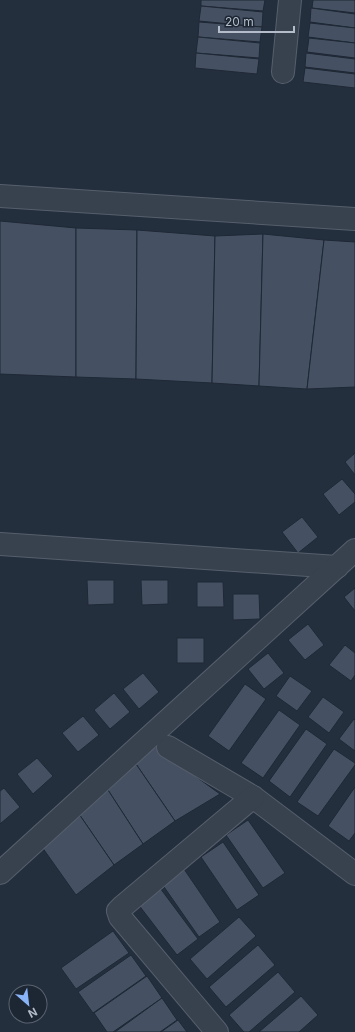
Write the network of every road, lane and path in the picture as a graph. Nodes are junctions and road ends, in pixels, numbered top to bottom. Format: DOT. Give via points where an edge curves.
graph roads {
  1 [pos="290,0"];
  2 [pos="283,72"];
  3 [pos="0,196"];
  4 [pos="355,219"];
  5 [pos="0,544"];
  6 [pos="355,550"];
  7 [pos="337,567"];
  8 [pos="168,747"];
  9 [pos="253,797"];
  10 [pos="0,873"];
  11 [pos="355,874"];
  12 [pos="217,1032"];
  1 -- 2 [label="street"];
  3 -- 4 [label="street"];
  5 -- 7 [label="street"];
  6 -- 7 [label="street"];
  7 -- 10 [label="street"];
  8 -- 9 [label="street"];
  9 -- 11 [label="street"];
  9 -- 12 [label="street" via="118,911"];
}
